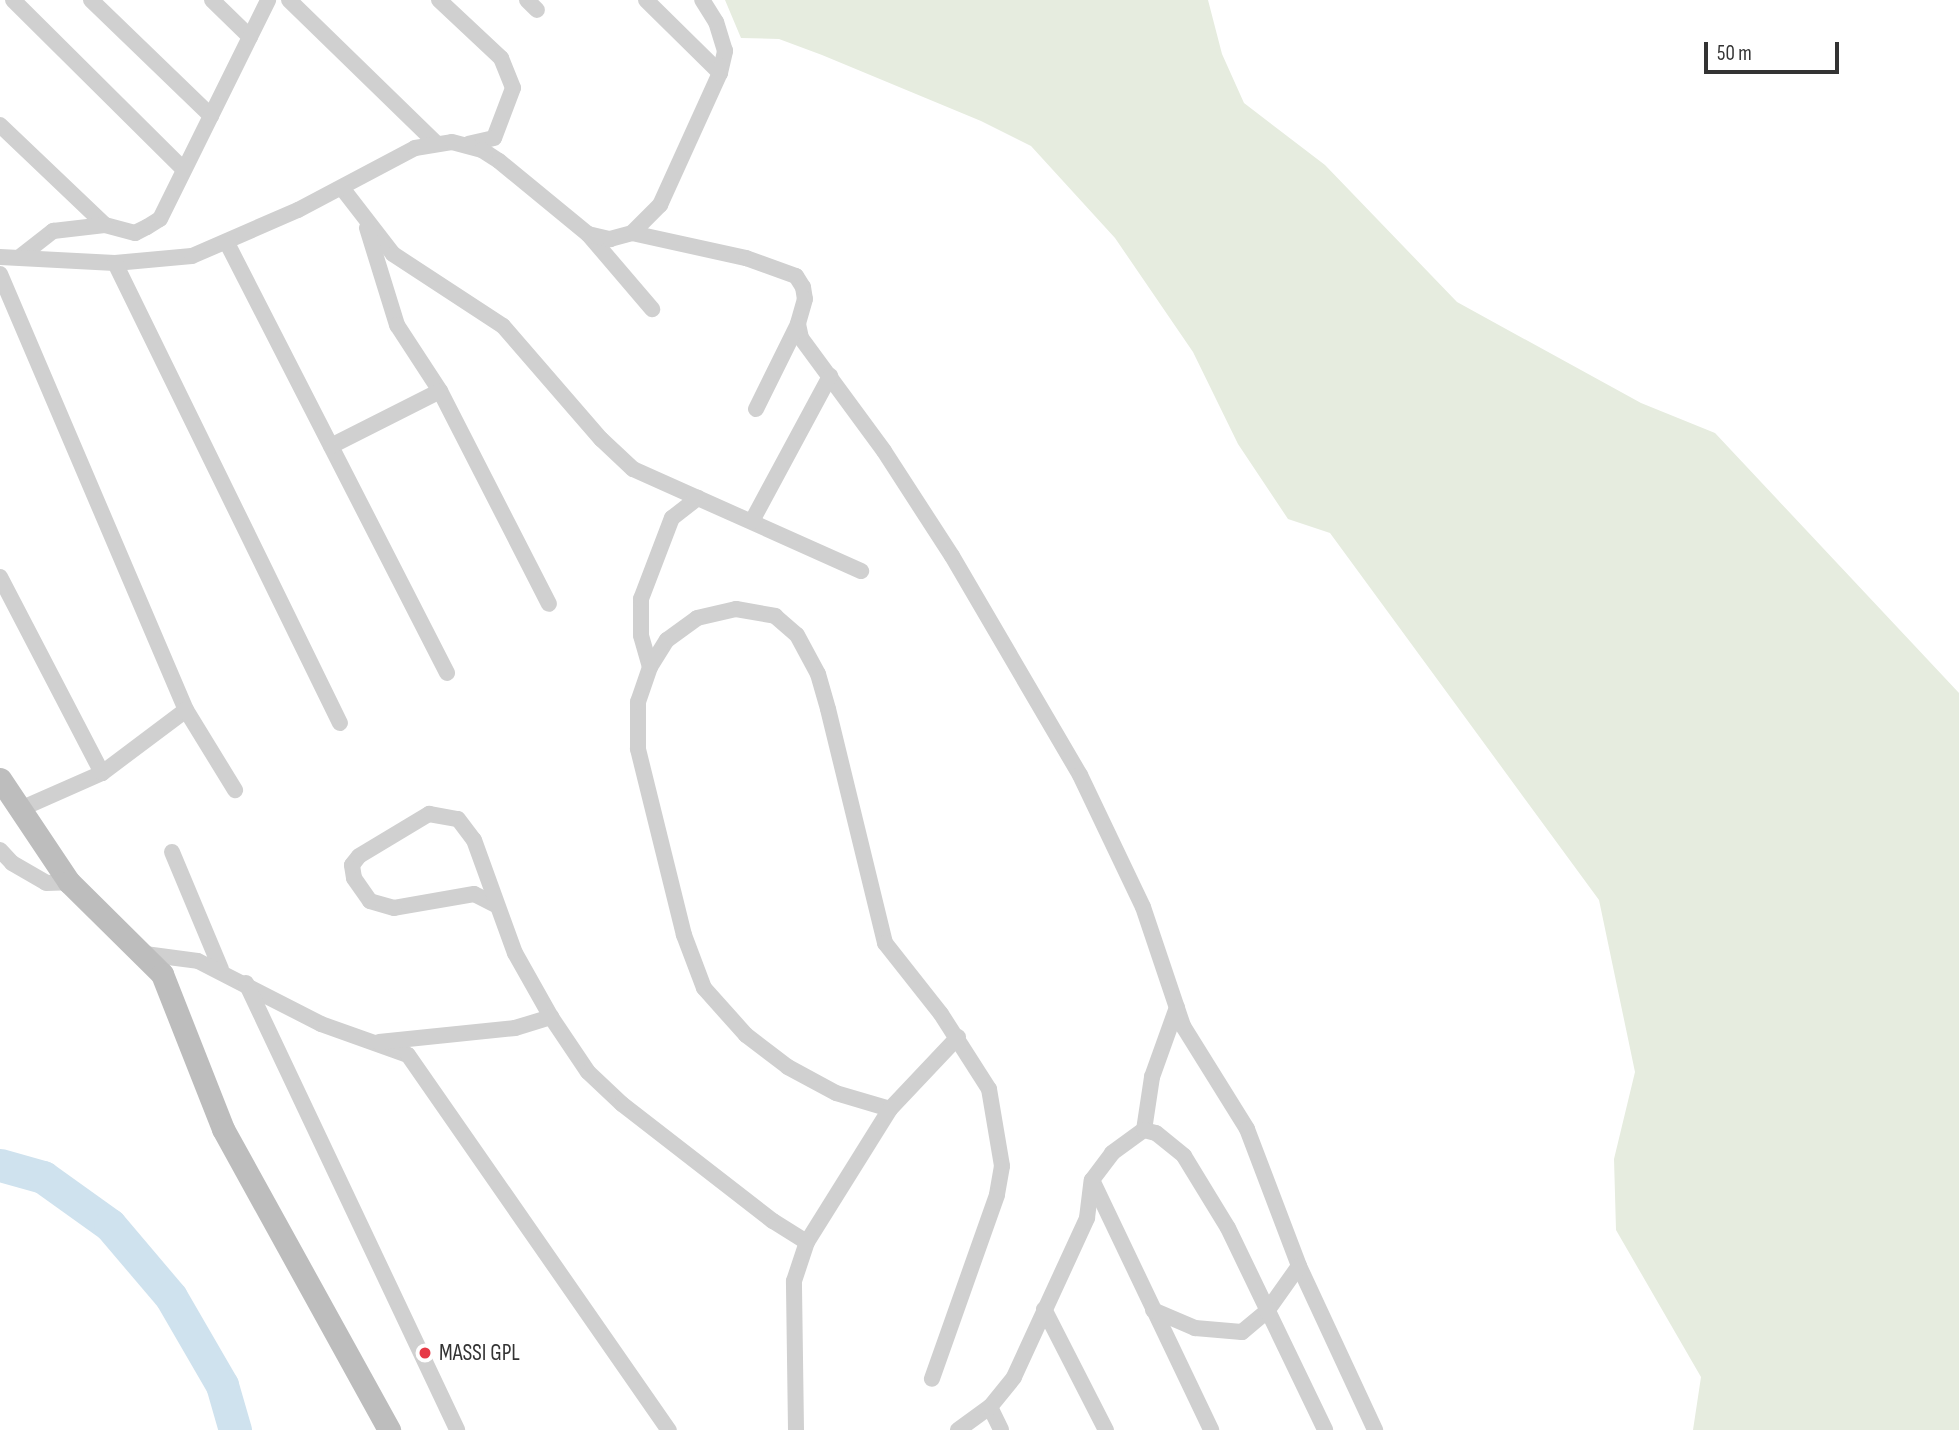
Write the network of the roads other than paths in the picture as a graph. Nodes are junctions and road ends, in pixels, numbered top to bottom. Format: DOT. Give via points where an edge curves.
graph roads {
  1 [pos="13,0"];
  2 [pos="91,0"];
  3 [pos="212,0"];
  4 [pos="268,0"];
  5 [pos="289,0"];
  6 [pos="439,0"];
  7 [pos="646,0"];
  8 [pos="702,0"];
  9 [pos="250,37"];
  10 [pos="720,73"];
  11 [pos="211,116"];
  12 [pos="0,125"];
  13 [pos="436,143"];
  14 [pos="466,144"];
  15 [pos="183,169"];
  16 [pos="341,188"];
  17 [pos="365,222"];
  18 [pos="105,225"];
  19 [pos="632,233"];
  20 [pos="588,234"];
  21 [pos="228,243"];
  22 [pos="21,256"];
  23 [pos="0,257"];
  24 [pos="115,263"];
  25 [pos="0,274"];
  26 [pos="652,309"];
  27 [pos="797,324"];
  28 [pos="830,376"];
  29 [pos="440,391"];
  30 [pos="756,409"];
  31 [pos="331,446"];
  32 [pos="698,498"];
  33 [pos="752,521"];
  34 [pos="861,571"];
  35 [pos="0,577"];
  36 [pos="549,604"];
  37 [pos="650,667"];
  38 [pos="447,673"];
  39 [pos="186,710"];
  40 [pos="340,723"];
  41 [pos="102,773"];
  42 [pos="0,779"];
  43 [pos="235,790"];
  44 [pos="18,810"];
  45 [pos="0,850"];
  46 [pos="172,852"];
  47 [pos="69,882"];
  48 [pos="494,904"];
  49 [pos="145,954"];
  50 [pos="221,969"];
  51 [pos="245,981"];
  52 [pos="1177,1007"];
  53 [pos="551,1017"];
  54 [pos="958,1037"];
  55 [pos="373,1042"];
  56 [pos="890,1109"];
  57 [pos="1143,1130"];
  58 [pos="1092,1180"];
  59 [pos="807,1241"];
  60 [pos="1299,1266"];
  61 [pos="1044,1309"];
  62 [pos="1153,1310"];
  63 [pos="1268,1311"];
  64 [pos="932,1378"];
  65 [pos="990,1407"];
  66 [pos="389,1430"];
  67 [pos="457,1430"];
  68 [pos="669,1430"];
  69 [pos="796,1430"];
  70 [pos="958,1430"];
  71 [pos="1001,1430"];
  72 [pos="1106,1430"];
  73 [pos="1211,1430"];
  74 [pos="1325,1430"];
  75 [pos="1375,1430"];
  1 -- 15 [label="street"];
  2 -- 11 [label="street"];
  3 -- 9 [label="street"];
  4 -- 9 [label="street"];
  5 -- 13 [label="street"];
  6 -- 14 [label="street" via="501,58 513,88 494,138"];
  7 -- 10 [label="street"];
  8 -- 10 [label="street" via="716,22 725,51"];
  9 -- 11 [label="street"];
  10 -- 19 [label="street" via="660,205"];
  11 -- 15 [label="street"];
  12 -- 18 [label="street"];
  13 -- 14 [label="street"];
  13 -- 16 [label="street" via="415,148"];
  14 -- 20 [label="street" via="499,161"];
  15 -- 18 [label="street" via="160,219 135,233"];
  16 -- 17 [label="street"];
  16 -- 21 [label="street"];
  17 -- 29 [label="street" via="397,325"];
  17 -- 32 [label="street" via="393,254 503,327 633,469"];
  18 -- 22 [label="street" via="53,231"];
  19 -- 20 [label="street" via="610,239"];
  19 -- 27 [label="street" via="746,258 796,276 805,299"];
  20 -- 26 [label="street"];
  21 -- 24 [label="street" via="192,256"];
  21 -- 31 [label="street"];
  22 -- 23 [label="street"];
  22 -- 24 [label="street"];
  24 -- 40 [label="street"];
  25 -- 39 [label="street"];
  27 -- 28 [label="street" via="801,338"];
  27 -- 30 [label="street"];
  28 -- 33 [label="street"];
  28 -- 52 [label="street" via="952,556 1080,775 1143,907"];
  29 -- 31 [label="street"];
  29 -- 36 [label="street"];
  31 -- 38 [label="street"];
  32 -- 33 [label="street"];
  32 -- 37 [label="street" via="672,517 641,599 640,635"];
  33 -- 34 [label="street"];
  35 -- 41 [label="street"];
  37 -- 54 [label="street" via="667,640 697,618 710,615 736,610 775,616 797,635 818,674 885,943"];
  37 -- 56 [label="street" via="638,702 638,749 684,934 704,988 746,1035 788,1067 836,1093"];
  39 -- 41 [label="street"];
  39 -- 43 [label="street"];
  41 -- 44 [label="street"];
  42 -- 44 [label="main road"];
  44 -- 47 [label="main road"];
  45 -- 47 [label="street" via="12,863 46,883"];
  46 -- 50 [label="street"];
  47 -- 49 [label="main road"];
  48 -- 48 [label="street" via="474,840 458,819 429,814 359,856 352,865 354,878 370,901 394,908 474,894"];
  48 -- 53 [label="street" via="514,953"];
  49 -- 50 [label="street"];
  49 -- 66 [label="main road" via="175,999 223,1129"];
  50 -- 51 [label="street"];
  51 -- 55 [label="street" via="321,1024"];
  51 -- 67 [label="street"];
  52 -- 57 [label="street" via="1152,1077"];
  52 -- 60 [label="street" via="1195,1050 1247,1129"];
  53 -- 55 [label="street" via="514,1028"];
  53 -- 59 [label="street" via="588,1072 622,1104 773,1221"];
  54 -- 56 [label="street"];
  54 -- 64 [label="street" via="989,1089 1002,1166 997,1195"];
  55 -- 68 [label="street" via="408,1055 421,1070"];
  56 -- 59 [label="street"];
  57 -- 58 [label="street" via="1112,1153"];
  57 -- 63 [label="street" via="1156,1133 1184,1156 1228,1228"];
  58 -- 61 [label="street" via="1087,1217"];
  58 -- 62 [label="street"];
  59 -- 69 [label="street" via="794,1281"];
  60 -- 63 [label="street"];
  60 -- 75 [label="street"];
  61 -- 65 [label="street" via="1014,1377"];
  61 -- 72 [label="street"];
  62 -- 63 [label="street" via="1195,1328 1226,1334 1241,1332"];
  62 -- 73 [label="street"];
  63 -- 74 [label="street"];
  65 -- 70 [label="street"];
  65 -- 71 [label="street"];
}
